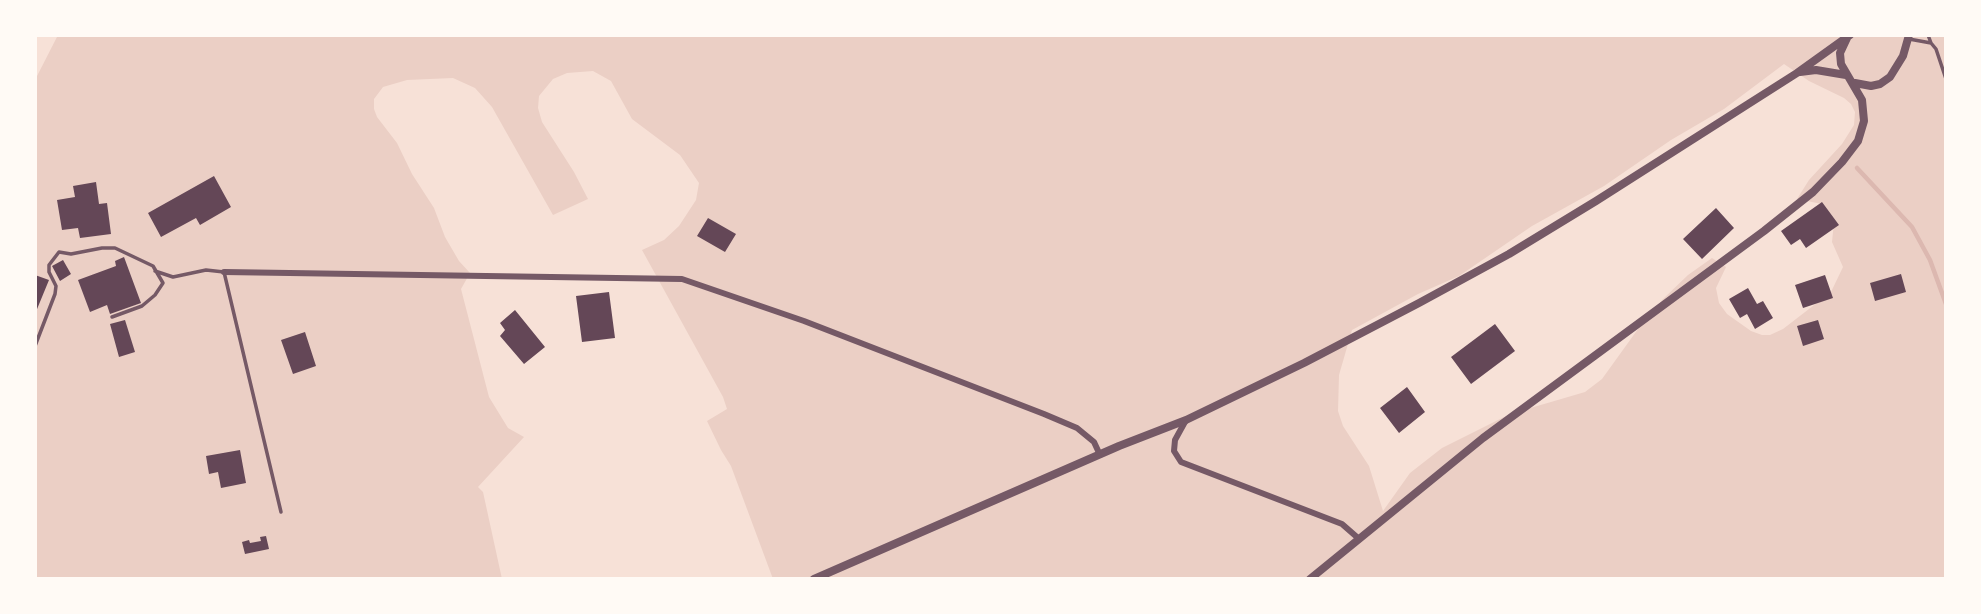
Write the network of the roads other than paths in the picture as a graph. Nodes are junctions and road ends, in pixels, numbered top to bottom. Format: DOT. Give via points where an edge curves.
graph roads {
  1 [pos="1850,35"];
  2 [pos="1928,35"];
  3 [pos="1909,37"];
  4 [pos="1931,43"];
  5 [pos="1797,73"];
  6 [pos="1846,75"];
  7 [pos="1946,79"];
  8 [pos="1855,83"];
  9 [pos="155,271"];
  10 [pos="224,272"];
  11 [pos="112,317"];
  12 [pos="35,346"];
  13 [pos="1186,420"];
  14 [pos="1100,455"];
  15 [pos="281,512"];
  16 [pos="1358,538"];
  17 [pos="814,579"];
  18 [pos="1310,579"];
  1 -- 5 [label="street"];
  1 -- 6 [label="street" via="1840,53"];
  2 -- 4 [label="lane"];
  3 -- 4 [label="lane"];
  3 -- 8 [label="street" via="1890,76 1871,86"];
  4 -- 7 [label="lane"];
  5 -- 6 [label="street" via="1816,70"];
  5 -- 13 [label="street" via="1509,254"];
  6 -- 8 [label="street"];
  8 -- 16 [label="street" via="1862,100 1862,132 1852,150 1813,192 1483,438"];
  9 -- 10 [label="lane" via="173,277 206,270"];
  9 -- 11 [label="lane" via="163,282 154,296 142,306"];
  9 -- 12 [label="lane" via="115,248 59,252 49,265 55,293"];
  10 -- 14 [label="street" via="682,279 1044,414 1077,428 1094,442"];
  10 -- 15 [label="lane"];
  13 -- 14 [label="street"];
  13 -- 16 [label="street" via="1175,440 1174,451 1181,462 1342,524"];
  14 -- 17 [label="street"];
  16 -- 18 [label="street"];
}
